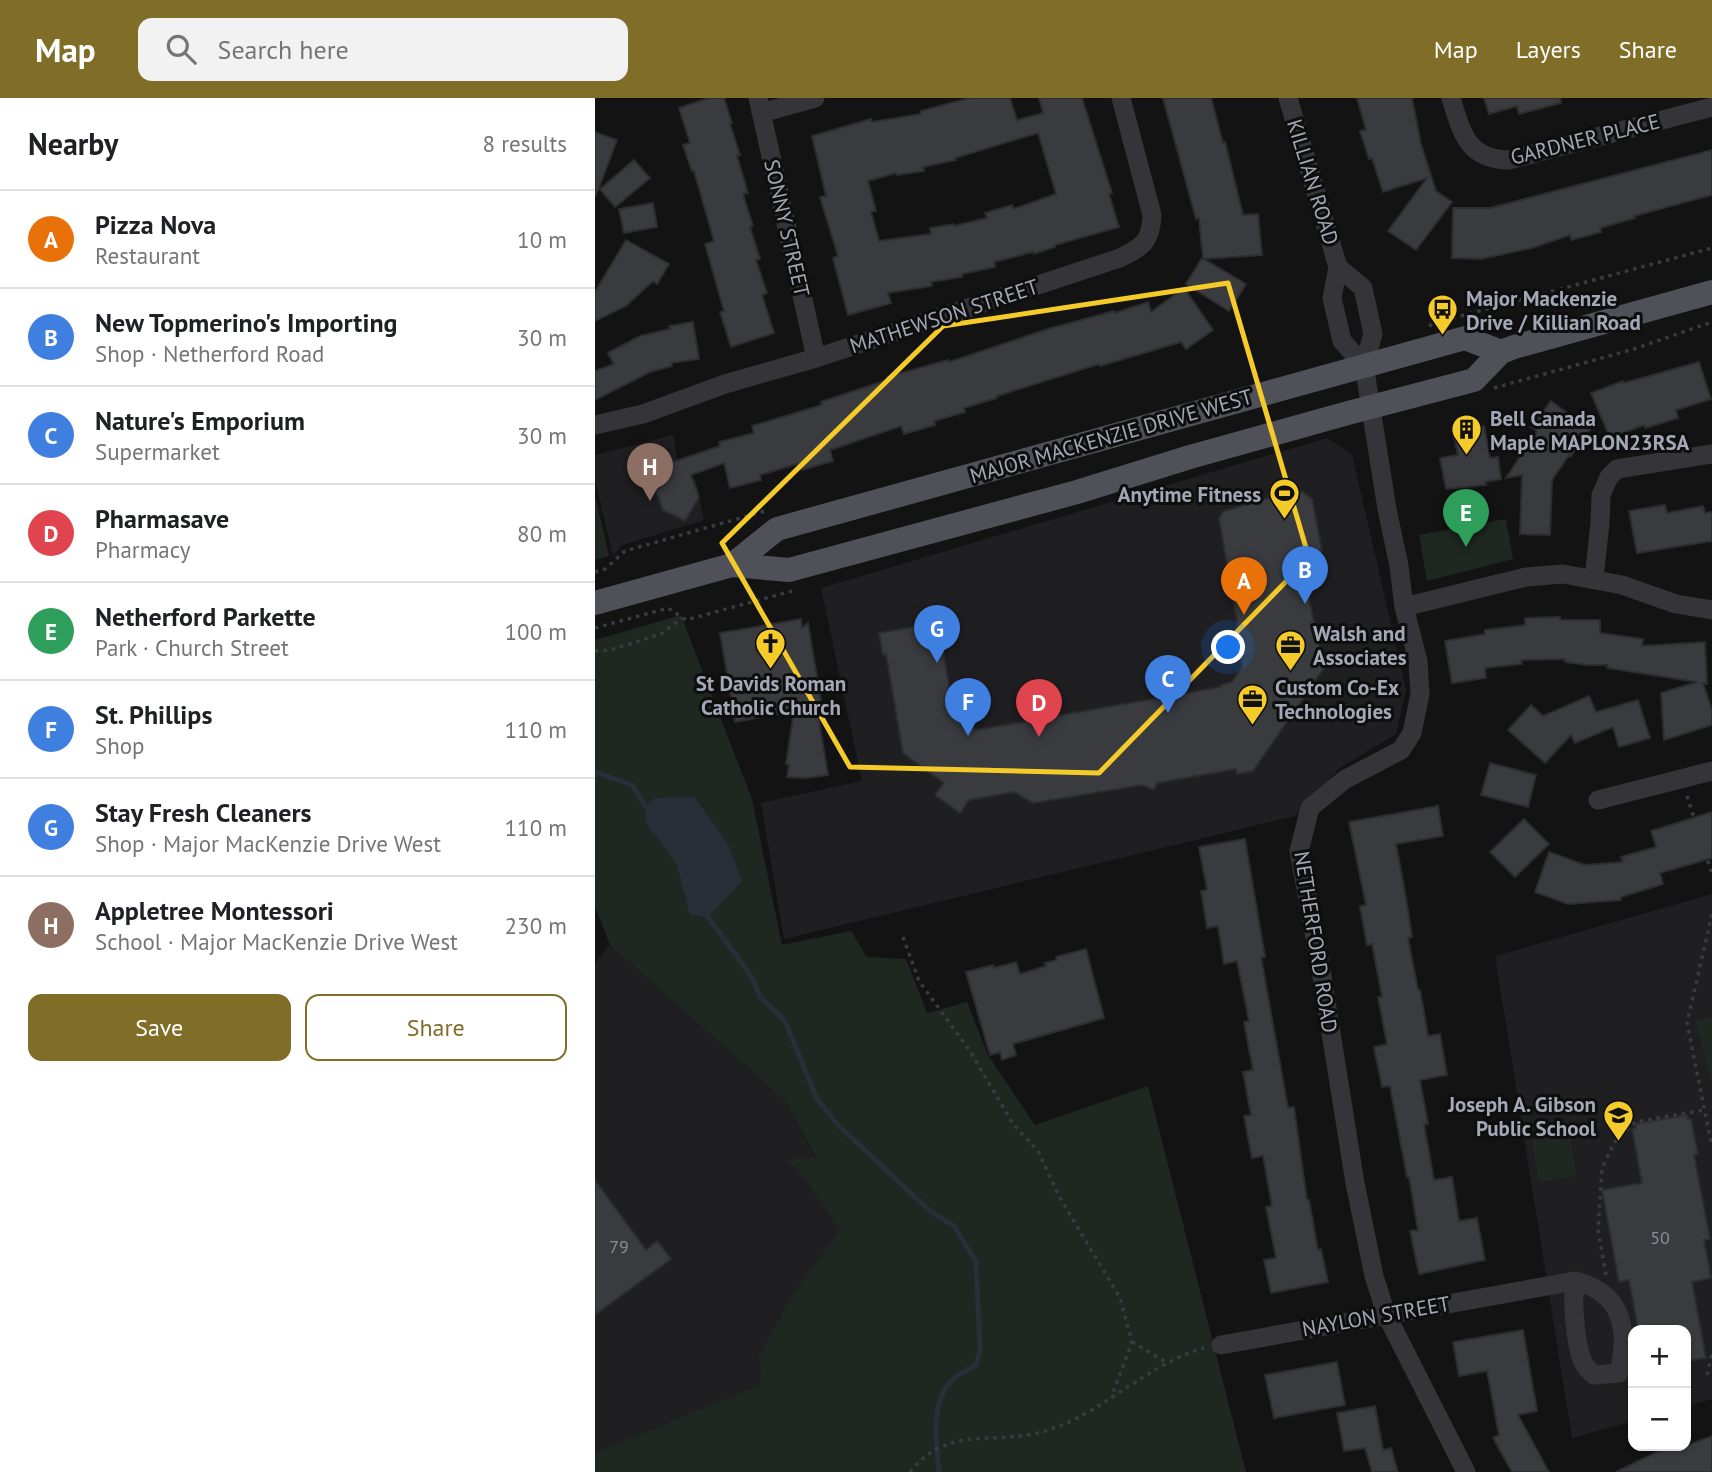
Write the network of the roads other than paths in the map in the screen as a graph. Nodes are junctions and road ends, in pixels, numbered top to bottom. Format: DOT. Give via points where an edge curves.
graph roads {
  1 [pos="815,98"];
  2 [pos="1121,98"];
  3 [pos="1288,98"];
  4 [pos="1451,98"];
  5 [pos="759,106"];
  6 [pos="1712,107"];
  7 [pos="1338,267"];
  8 [pos="1712,292"];
  9 [pos="1501,352"];
  10 [pos="816,358"];
  11 [pos="1364,365"];
  12 [pos="1371,406"];
  13 [pos="595,425"];
  14 [pos="1712,454"];
  15 [pos="732,565"];
  16 [pos="1594,579"];
  17 [pos="595,603"];
  18 [pos="1404,607"];
  19 [pos="1712,610"];
  20 [pos="1712,771"];
  21 [pos="1598,800"];
  22 [pos="1575,1281"];
  23 [pos="1386,1314"];
  24 [pos="1221,1345"];
  25 [pos="1466,1472"];
  1 -- 5 [label="street"];
  2 -- 10 [label="street, MATHEWSON STREET" via="1152,215 1151,230 1141,248"];
  3 -- 7 [label="street, KILLIAN ROAD"];
  4 -- 6 [label="street, GARDNER PLACE" via="1471,146 1494,160 1509,160"];
  5 -- 10 [label="street, SONNY STREET"];
  7 -- 11 [label="street, KILLIAN ROAD" via="1332,298 1342,341"];
  7 -- 11 [label="street, KILLIAN ROAD" via="1363,288 1373,334"];
  8 -- 9 [label="main road"];
  9 -- 11 [label="main road, MAJOR MACKENZIE DRIVE WEST" via="1465,338"];
  9 -- 12 [label="main road, MAJOR MACKENZIE DRIVE WEST" via="1475,380"];
  10 -- 13 [label="street, MATHEWSON STREET"];
  11 -- 12 [label="street, NETHERFORD ROAD"];
  11 -- 15 [label="main road, MAJOR MACKENZIE DRIVE WEST" via="777,529"];
  12 -- 15 [label="main road, MAJOR MACKENZIE DRIVE WEST" via="789,570"];
  12 -- 18 [label="street, NETHERFORD ROAD"];
  14 -- 16 [label="street" via="1616,470 1609,477 1601,495"];
  15 -- 17 [label="main road, MAJOR MACKENZIE DRIVE WEST"];
  16 -- 18 [label="street" via="1563,574 1526,577"];
  16 -- 19 [label="street"];
  18 -- 23 [label="street, NETHERFORD ROAD" via="1418,661 1420,694 1409,740 1401,750 1344,780 1310,808 1299,851 1355,1183"];
  20 -- 21 [label="street"];
  22 -- 23 [label="street, NAYLON STREET"];
  23 -- 24 [label="street, NAYLON STREET"];
  23 -- 25 [label="street, NETHERFORD ROAD"];
}
